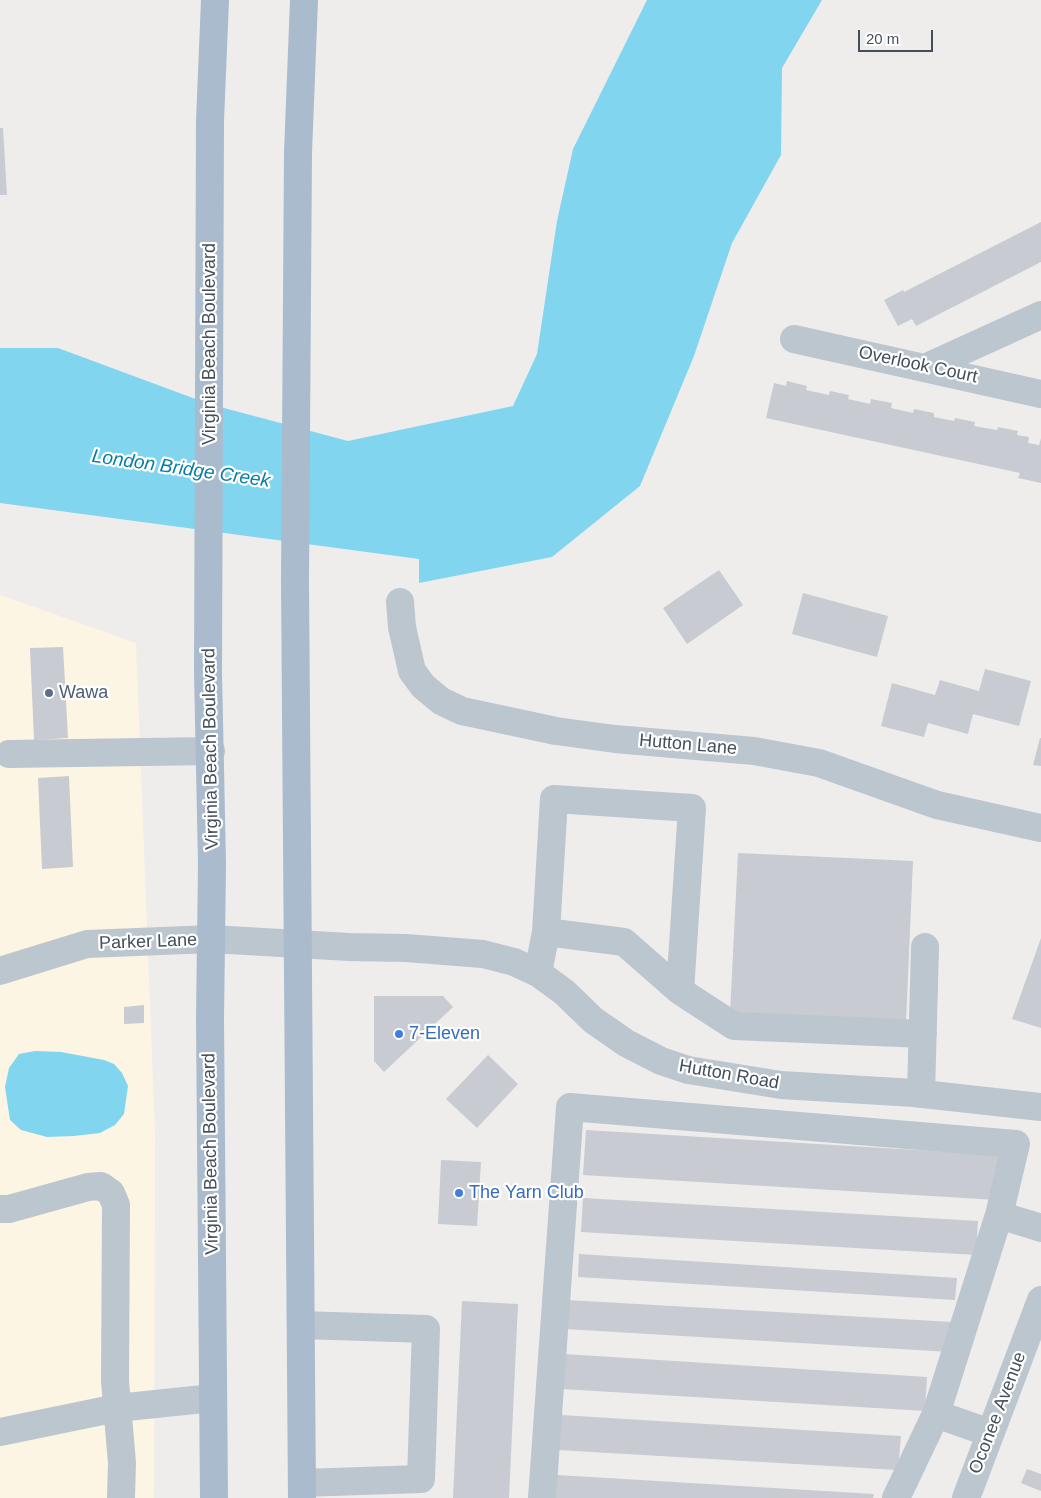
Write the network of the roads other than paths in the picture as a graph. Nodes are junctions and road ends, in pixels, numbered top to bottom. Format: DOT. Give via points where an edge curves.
graph roads {
  1 [pos="215,0"];
  2 [pos="304,0"];
  3 [pos="1041,315"];
  4 [pos="794,339"];
  5 [pos="927,367"];
  6 [pos="1041,394"];
  7 [pos="400,602"];
  8 [pos="211,751"];
  9 [pos="9,754"];
  10 [pos="1041,828"];
  11 [pos="546,932"];
  12 [pos="212,939"];
  13 [pos="299,943"];
  14 [pos="925,947"];
  15 [pos="0,971"];
  16 [pos="538,974"];
  17 [pos="680,991"];
  18 [pos="923,1034"];
  19 [pos="921,1094"];
  20 [pos="1041,1107"];
  21 [pos="0,1209"];
  22 [pos="999,1215"];
  23 [pos="1041,1228"];
  24 [pos="1041,1300"];
  25 [pos="301,1325"];
  26 [pos="1033,1342"];
  27 [pos="213,1398"];
  28 [pos="117,1408"];
  29 [pos="936,1414"];
  30 [pos="0,1432"];
  31 [pos="990,1432"];
  32 [pos="302,1490"];
  33 [pos="121,1498"];
  34 [pos="214,1498"];
  35 [pos="542,1498"];
  36 [pos="896,1498"];
  37 [pos="966,1498"];
  1 -- 8 [label="main road, Virginia Beach Boulevard" via="210,121"];
  2 -- 13 [label="main road" via="299,111 295,581"];
  3 -- 5 [label="street"];
  4 -- 5 [label="street, Overlook Court"];
  5 -- 6 [label="street, Overlook Court"];
  7 -- 10 [label="street, Hutton Lane" via="412,671 440,701 462,711 556,732 754,751 819,763 937,805"];
  8 -- 9 [label="street"];
  8 -- 12 [label="main road, Virginia Beach Boulevard"];
  11 -- 16 [label="street"];
  11 -- 17 [label="street" via="624,942"];
  11 -- 17 [label="street" via="554,799 692,808"];
  12 -- 13 [label="street, Parker Lane"];
  12 -- 15 [label="street, Parker Lane" via="87,944"];
  12 -- 27 [label="main road, Virginia Beach Boulevard"];
  13 -- 16 [label="street, Hutton Road" via="483,954 514,962"];
  13 -- 25 [label="main road"];
  14 -- 18 [label="street"];
  16 -- 19 [label="street, Hutton Road" via="626,1043 661,1061 688,1070 772,1084"];
  17 -- 18 [label="street" via="734,1026"];
  18 -- 19 [label="street"];
  19 -- 20 [label="street, Hutton Road"];
  21 -- 28 [label="street" via="88,1187 101,1186 111,1193 116,1205"];
  22 -- 23 [label="street"];
  22 -- 29 [label="street"];
  22 -- 35 [label="street" via="1016,1144 570,1107"];
  24 -- 26 [label="street, Oconee Avenue"];
  25 -- 32 [label="main road"];
  25 -- 32 [label="street" via="426,1329 421,1479"];
  26 -- 31 [label="street, Oconee Avenue"];
  27 -- 28 [label="street"];
  27 -- 34 [label="main road, Virginia Beach Boulevard"];
  28 -- 30 [label="street"];
  28 -- 33 [label="street" via="122,1463"];
  29 -- 31 [label="street"];
  29 -- 36 [label="street"];
  31 -- 37 [label="street, Oconee Avenue"];
}
